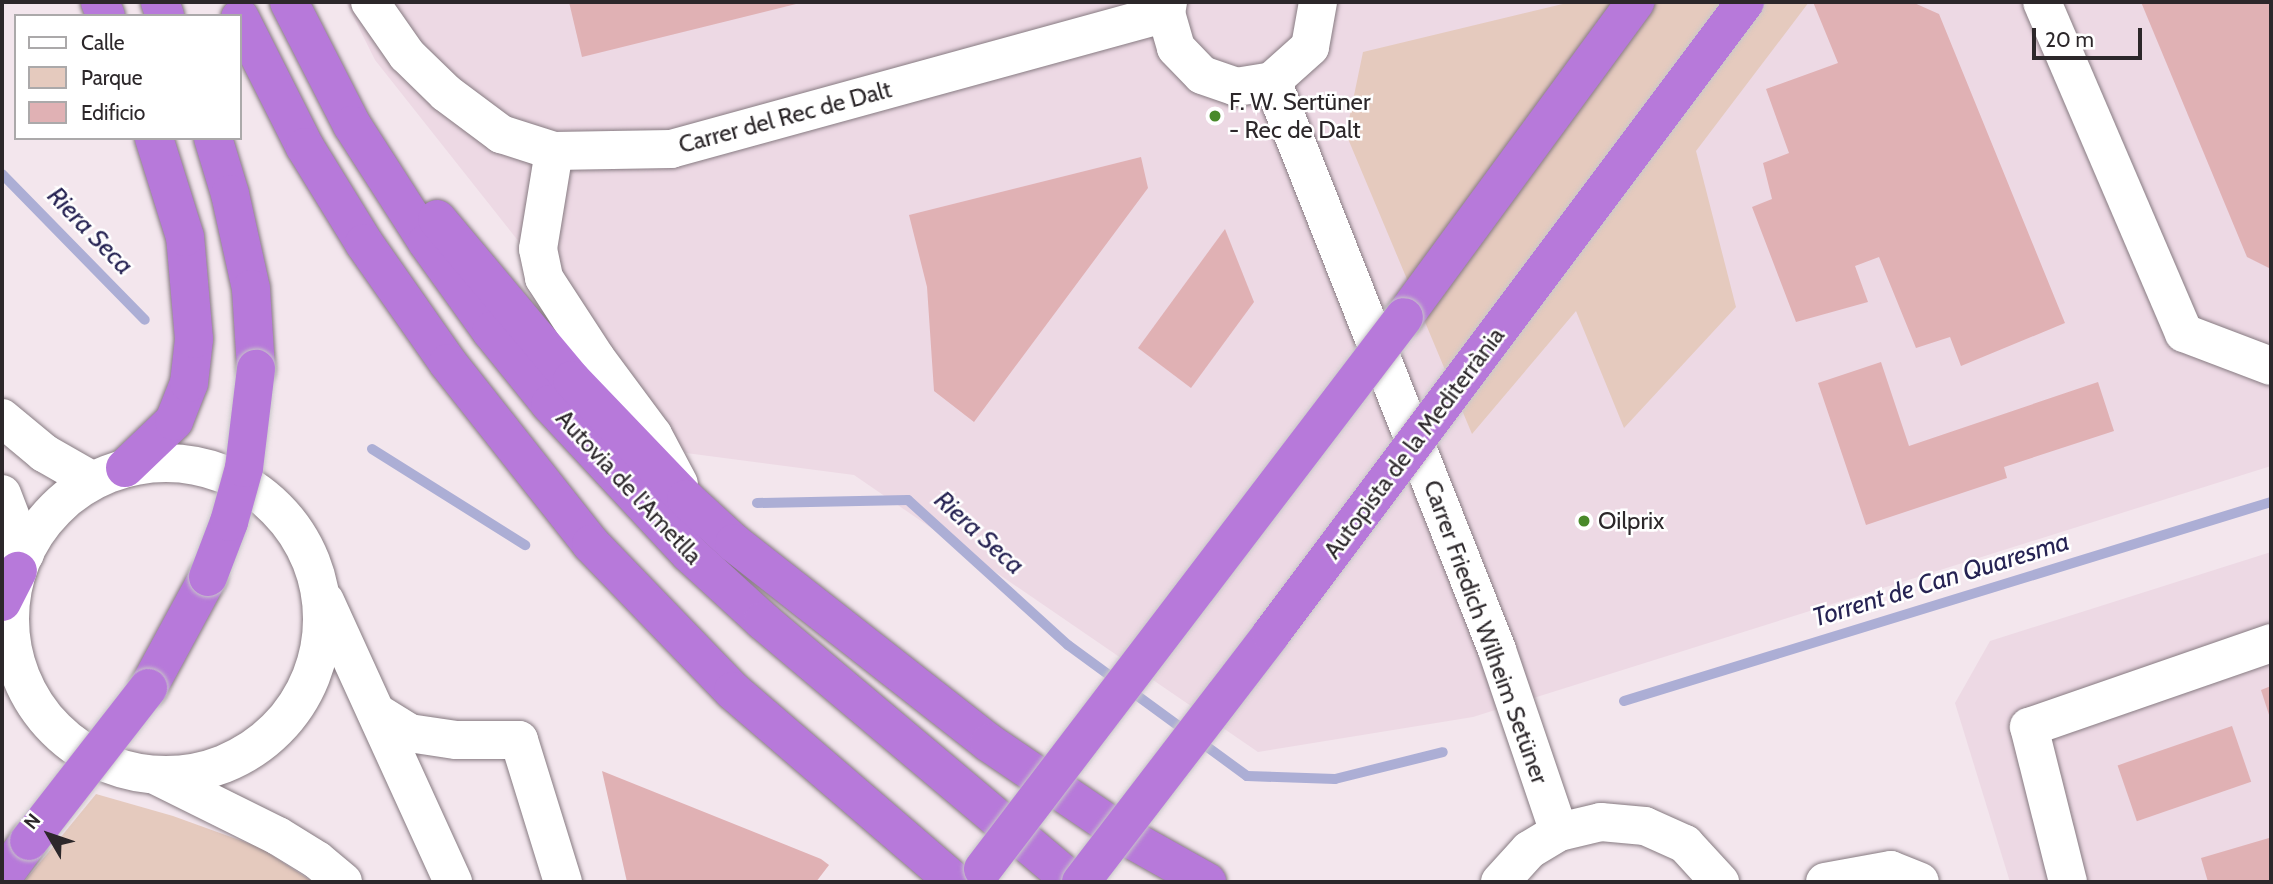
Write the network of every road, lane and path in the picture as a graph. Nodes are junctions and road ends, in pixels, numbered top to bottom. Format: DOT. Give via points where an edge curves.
graph roads {
  1 [pos="289,2"];
  2 [pos="370,2"];
  3 [pos="1318,2"];
  4 [pos="1635,2"];
  5 [pos="1745,2"];
  6 [pos="2042,2"];
  7 [pos="1167,7"];
  8 [pos="242,23"];
  9 [pos="1272,81"];
  10 [pos="352,125"];
  11 [pos="155,140"];
  12 [pos="214,140"];
  13 [pos="554,151"];
  14 [pos="2271,366"];
  15 [pos="2,418"];
  16 [pos="109,475"];
  17 [pos="2,494"];
  18 [pos="686,499"];
  19 [pos="15,575"];
  20 [pos="320,590"];
  21 [pos="2271,643"];
  22 [pos="376,712"];
  23 [pos="155,775"];
  24 [pos="1559,832"];
  25 [pos="2,878"];
  26 [pos="343,882"];
  27 [pos="453,882"];
  28 [pos="563,882"];
  29 [pos="955,882"];
  30 [pos="972,882"];
  31 [pos="1073,882"];
  32 [pos="1081,882"];
  33 [pos="1207,882"];
  34 [pos="1500,882"];
  35 [pos="1720,882"];
  36 [pos="1825,882"];
  37 [pos="1920,882"];
  38 [pos="2068,882"];
  1 -- 10 [label="highway, Autovia de l'Ametlla"];
  2 -- 13 [label="street, Carrer del Rec de Dalt" via="407,55 446,93 501,134"];
  3 -- 9 [label="street" via="1310,47"];
  4 -- 30 [label="highway, bridge" via="1371,360"];
  5 -- 32 [label="highway, Autopista de la Mediterrània, bridge"];
  6 -- 14 [label="street" via="2184,333"];
  7 -- 9 [label="street" via="1176,48 1202,75 1236,87"];
  7 -- 13 [label="street, Carrer del Rec de Dalt" via="671,149"];
  8 -- 29 [label="highway" via="305,147 364,243 448,363 591,544 733,691"];
  9 -- 24 [label="street, Carrer Friedich Wilheim Setüner" via="1501,660"];
  10 -- 18 [label="highway" via="466,250 572,380"];
  10 -- 31 [label="highway, Autovia de l'Ametlla" via="491,331 615,476 763,621"];
  11 -- 16 [label="highway" via="185,237 194,339 189,383 174,421"];
  12 -- 25 [label="highway, bridge" via="251,289 256,369 244,468 229,522 192,611 148,688"];
  13 -- 18 [label="street" via="538,249 544,278 653,436"];
  15 -- 16 [label="street" via="44,453"];
  16 -- 19 [label="street" via="53,512"];
  16 -- 20 [label="street" via="148,464 195,465 259,492 305,545"];
  17 -- 19 [label="street"];
  18 -- 33 [label="highway" via="838,627 989,743 1134,841"];
  19 -- 23 [label="street" via="11,598 14,655 37,707 76,747 128,771"];
  20 -- 22 [label="street"];
  20 -- 23 [label="street" via="321,637 313,674 283,722 239,758 184,775"];
  21 -- 38 [label="street" via="2029,727"];
  22 -- 27 [label="street"];
  22 -- 28 [label="street" via="409,733 456,740 519,740"];
  23 -- 26 [label="street" via="278,835"];
  24 -- 34 [label="street" via="1529,849"];
  24 -- 35 [label="street" via="1601,822 1645,826 1685,844"];
  36 -- 37 [label="street" via="1891,870"];
}
